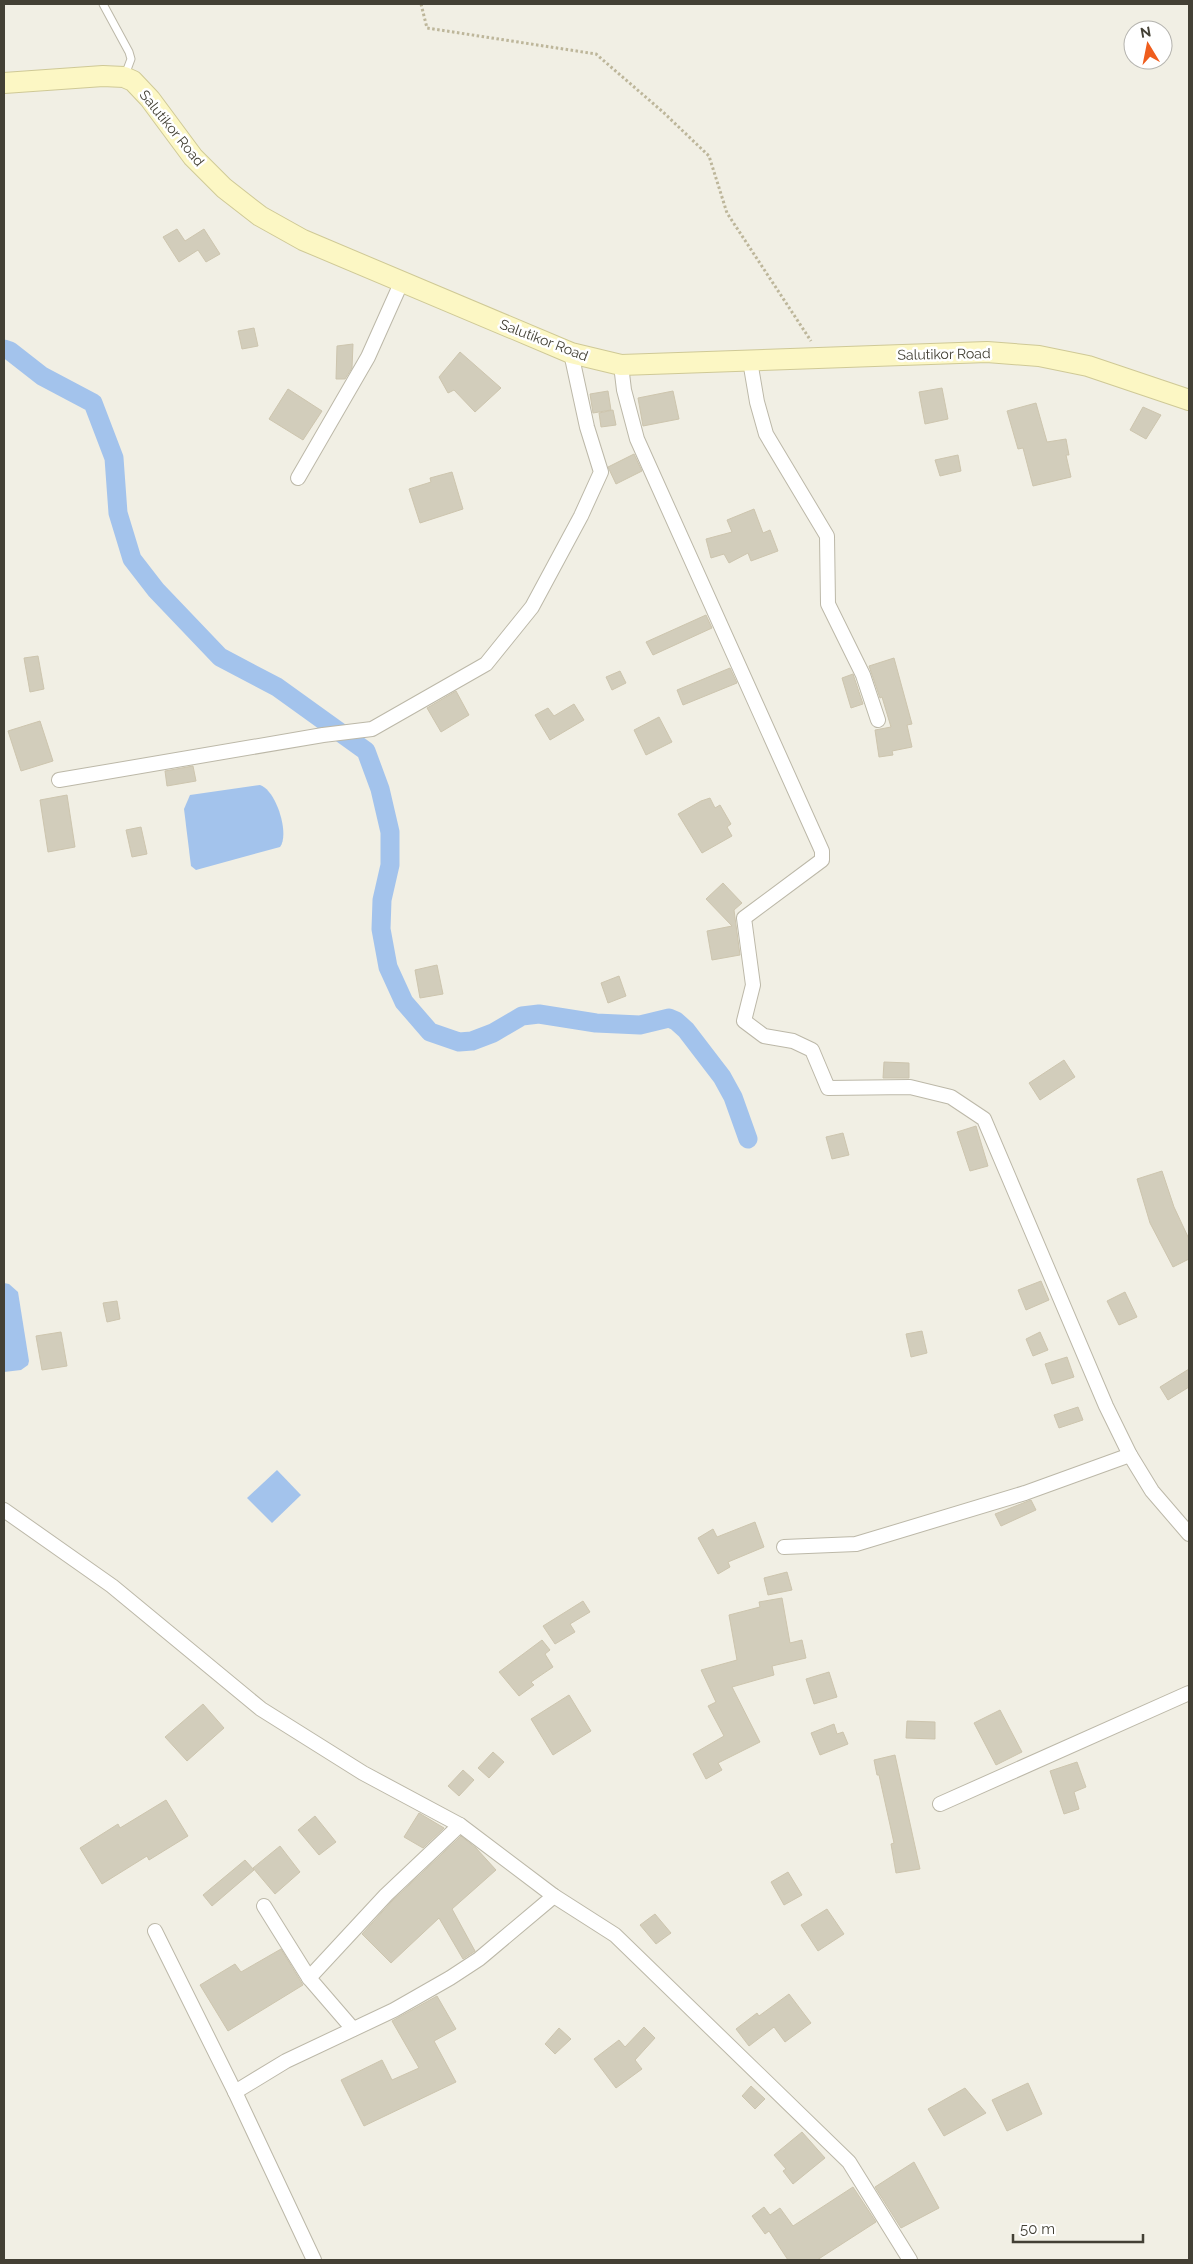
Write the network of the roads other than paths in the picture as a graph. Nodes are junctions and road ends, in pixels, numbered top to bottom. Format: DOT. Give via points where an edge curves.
graph roads {
  1 [pos="102,4"];
  2 [pos="124,78"];
  3 [pos="4,83"];
  4 [pos="402,281"];
  5 [pos="571,354"];
  6 [pos="750,361"];
  7 [pos="621,365"];
  8 [pos="1189,400"];
  9 [pos="298,478"];
  10 [pos="878,720"];
  11 [pos="59,780"];
  12 [pos="1130,1454"];
  13 [pos="4,1510"];
  14 [pos="1189,1534"];
  15 [pos="784,1547"];
  16 [pos="1189,1693"];
  17 [pos="940,1804"];
  18 [pos="460,1824"];
  19 [pos="554,1896"];
  20 [pos="264,1906"];
  21 [pos="155,1931"];
  22 [pos="309,1978"];
  23 [pos="353,2029"];
  24 [pos="235,2092"];
  25 [pos="314,2260"];
  26 [pos="910,2260"];
  1 -- 2 [label="lane" via="131,59"];
  2 -- 3 [label="main road" via="103,76"];
  2 -- 4 [label="main road, Salutikor Road" via="133,82 150,99 193,157 224,188 260,216 303,240"];
  4 -- 5 [label="main road, Salutikor Road"];
  4 -- 9 [label="street" via="368,358"];
  5 -- 7 [label="main road, Salutikor Road"];
  5 -- 11 [label="street" via="601,472 532,607 486,664 372,729"];
  6 -- 7 [label="main road, Salutikor Road"];
  6 -- 8 [label="main road, Salutikor Road" via="987,352 1039,356 1088,366"];
  6 -- 10 [label="street" via="766,434 827,536 828,604 864,675"];
  7 -- 12 [label="street" via="637,439 822,851 822,860 744,918 753,986 744,1022 764,1036 793,1041 812,1050 828,1088 910,1087 951,1096 984,1119 1102,1397"];
  12 -- 14 [label="street" via="1152,1491"];
  12 -- 15 [label="street" via="1025,1493 856,1544"];
  13 -- 18 [label="street" via="112,1586 261,1709 363,1773"];
  16 -- 17 [label="street"];
  18 -- 19 [label="street"];
  18 -- 22 [label="street" via="386,1895"];
  19 -- 23 [label="street" via="479,1959 394,2010"];
  19 -- 26 [label="street" via="615,1935 849,2162"];
  20 -- 22 [label="street"];
  21 -- 24 [label="street"];
  22 -- 23 [label="street"];
  23 -- 24 [label="street" via="286,2061"];
  24 -- 25 [label="street"];
}
